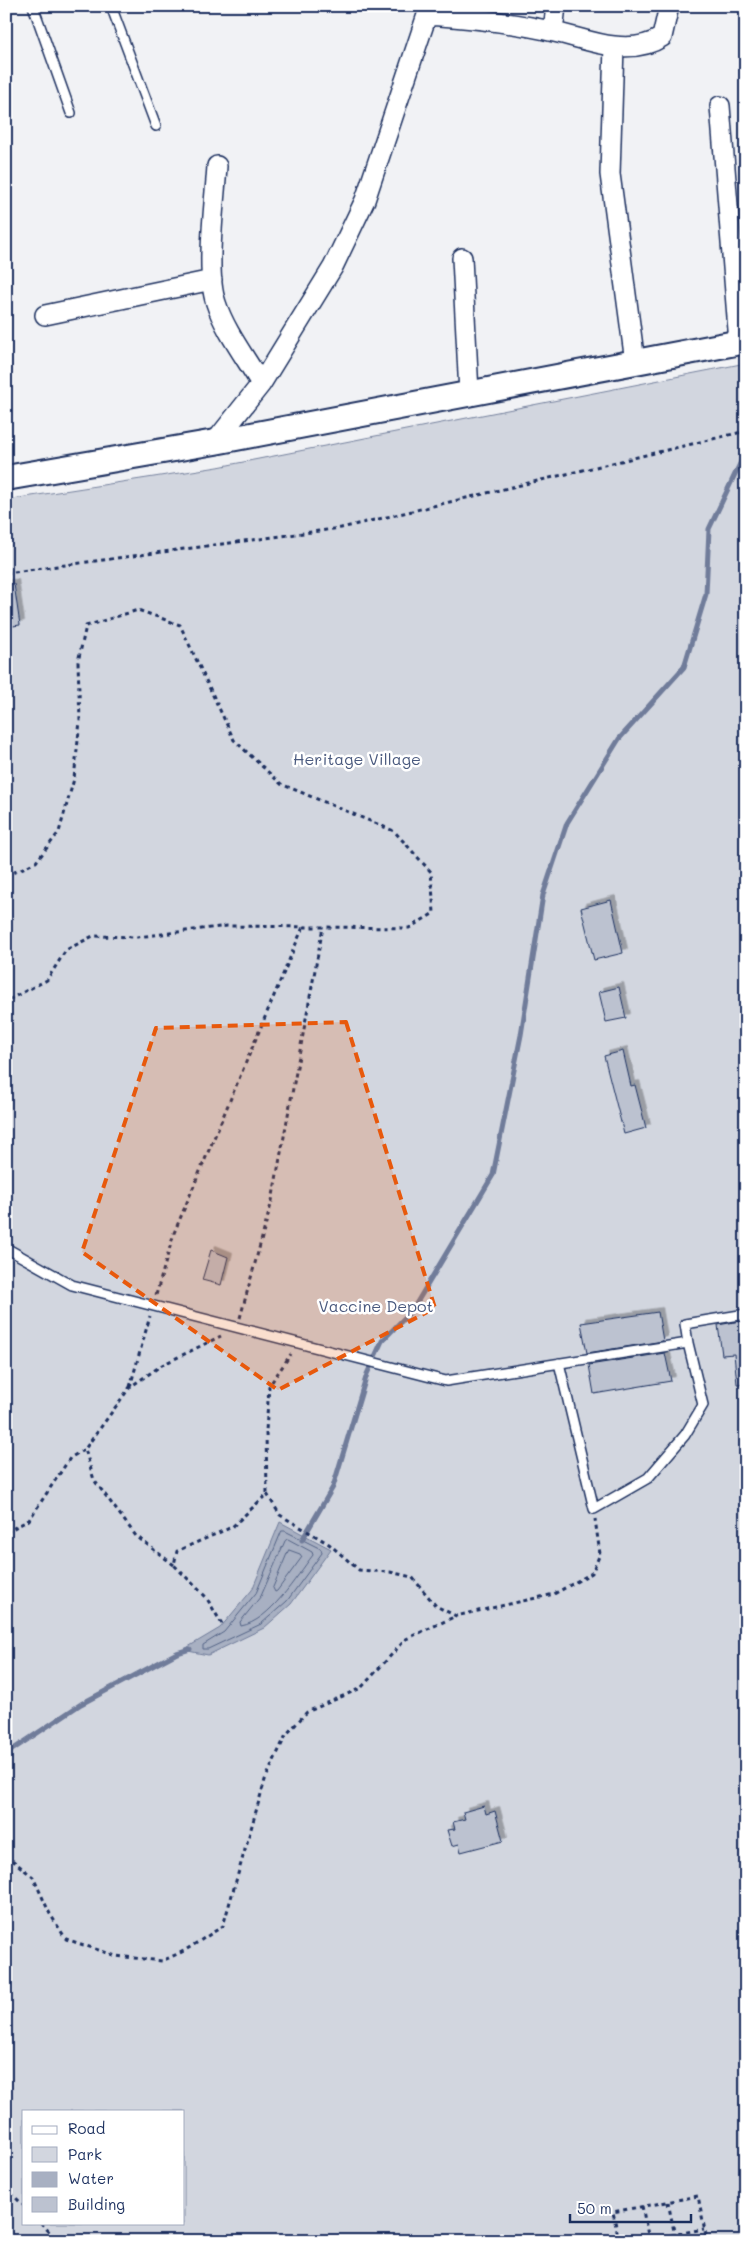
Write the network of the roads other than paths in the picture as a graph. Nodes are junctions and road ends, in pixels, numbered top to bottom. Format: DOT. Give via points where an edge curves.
graph roads {
  1 [pos="33,6"];
  2 [pos="111,6"];
  3 [pos="556,6"];
  4 [pos="669,6"];
  5 [pos="429,10"];
  6 [pos="553,31"];
  7 [pos="614,46"];
  8 [pos="720,106"];
  9 [pos="71,113"];
  10 [pos="156,126"];
  11 [pos="217,166"];
  12 [pos="462,258"];
  13 [pos="212,280"];
  14 [pos="45,314"];
  15 [pos="742,342"];
  16 [pos="635,362"];
  17 [pos="261,384"];
  18 [pos="470,393"];
  19 [pos="215,442"];
  20 [pos="6,478"];
  21 [pos="6,1248"];
  22 [pos="746,1314"];
  23 [pos="688,1343"];
  24 [pos="559,1363"];
  1 -- 9 [label="lane"];
  2 -- 10 [label="lane"];
  3 -- 6 [label="street"];
  4 -- 7 [label="street" via="662,37 651,44"];
  5 -- 6 [label="street"];
  5 -- 17 [label="street" via="365,200 333,268"];
  6 -- 7 [label="street"];
  7 -- 16 [label="street" via="610,174"];
  8 -- 15 [label="street"];
  11 -- 13 [label="street"];
  12 -- 18 [label="street"];
  13 -- 14 [label="street"];
  13 -- 17 [label="street" via="216,303"];
  15 -- 16 [label="street"];
  16 -- 18 [label="street"];
  17 -- 19 [label="street"];
  18 -- 19 [label="street"];
  19 -- 20 [label="street"];
  21 -- 24 [label="lane" via="72,1286 446,1381"];
  22 -- 23 [label="lane" via="685,1324"];
  23 -- 24 [label="lane"];
  23 -- 24 [label="lane" via="703,1405 685,1435 648,1478 594,1509"];
}
